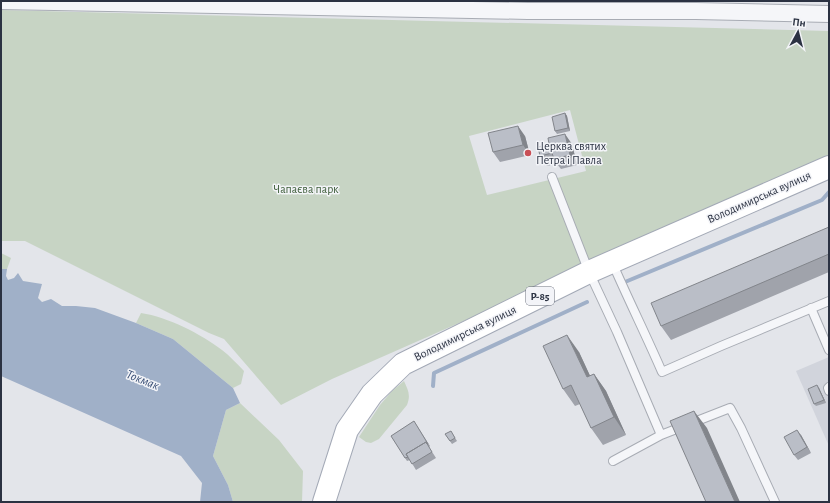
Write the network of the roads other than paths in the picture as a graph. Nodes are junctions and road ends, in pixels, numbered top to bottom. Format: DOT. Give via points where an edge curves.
graph roads {
  1 [pos="1,1"];
  2 [pos="21,1"];
  3 [pos="697,6"];
  4 [pos="829,14"];
  5 [pos="829,167"];
  6 [pos="552,177"];
  7 [pos="612,262"];
  8 [pos="589,272"];
  9 [pos="829,300"];
  10 [pos="811,308"];
  11 [pos="829,350"];
  12 [pos="829,387"];
  13 [pos="829,391"];
  14 [pos="661,435"];
  15 [pos="612,461"];
  16 [pos="324,502"];
  17 [pos="775,502"];
  1 -- 2 [label="street"];
  2 -- 3 [label="street" via="513,10"];
  3 -- 4 [label="street"];
  5 -- 7 [label="main road, Володимирська вулиця / Р-85"];
  6 -- 8 [label="lane"];
  7 -- 8 [label="main road, Володимирська вулиця / Р-85"];
  7 -- 10 [label="lane" via="662,372"];
  8 -- 14 [label="lane"];
  8 -- 16 [label="main road, Володимирська вулиця / Р-85" via="403,364 372,394 347,430"];
  9 -- 10 [label="lane"];
  10 -- 11 [label="lane"];
  12 -- 13 [label="lane"];
  14 -- 15 [label="lane"];
  14 -- 17 [label="lane" via="730,408"];
}
